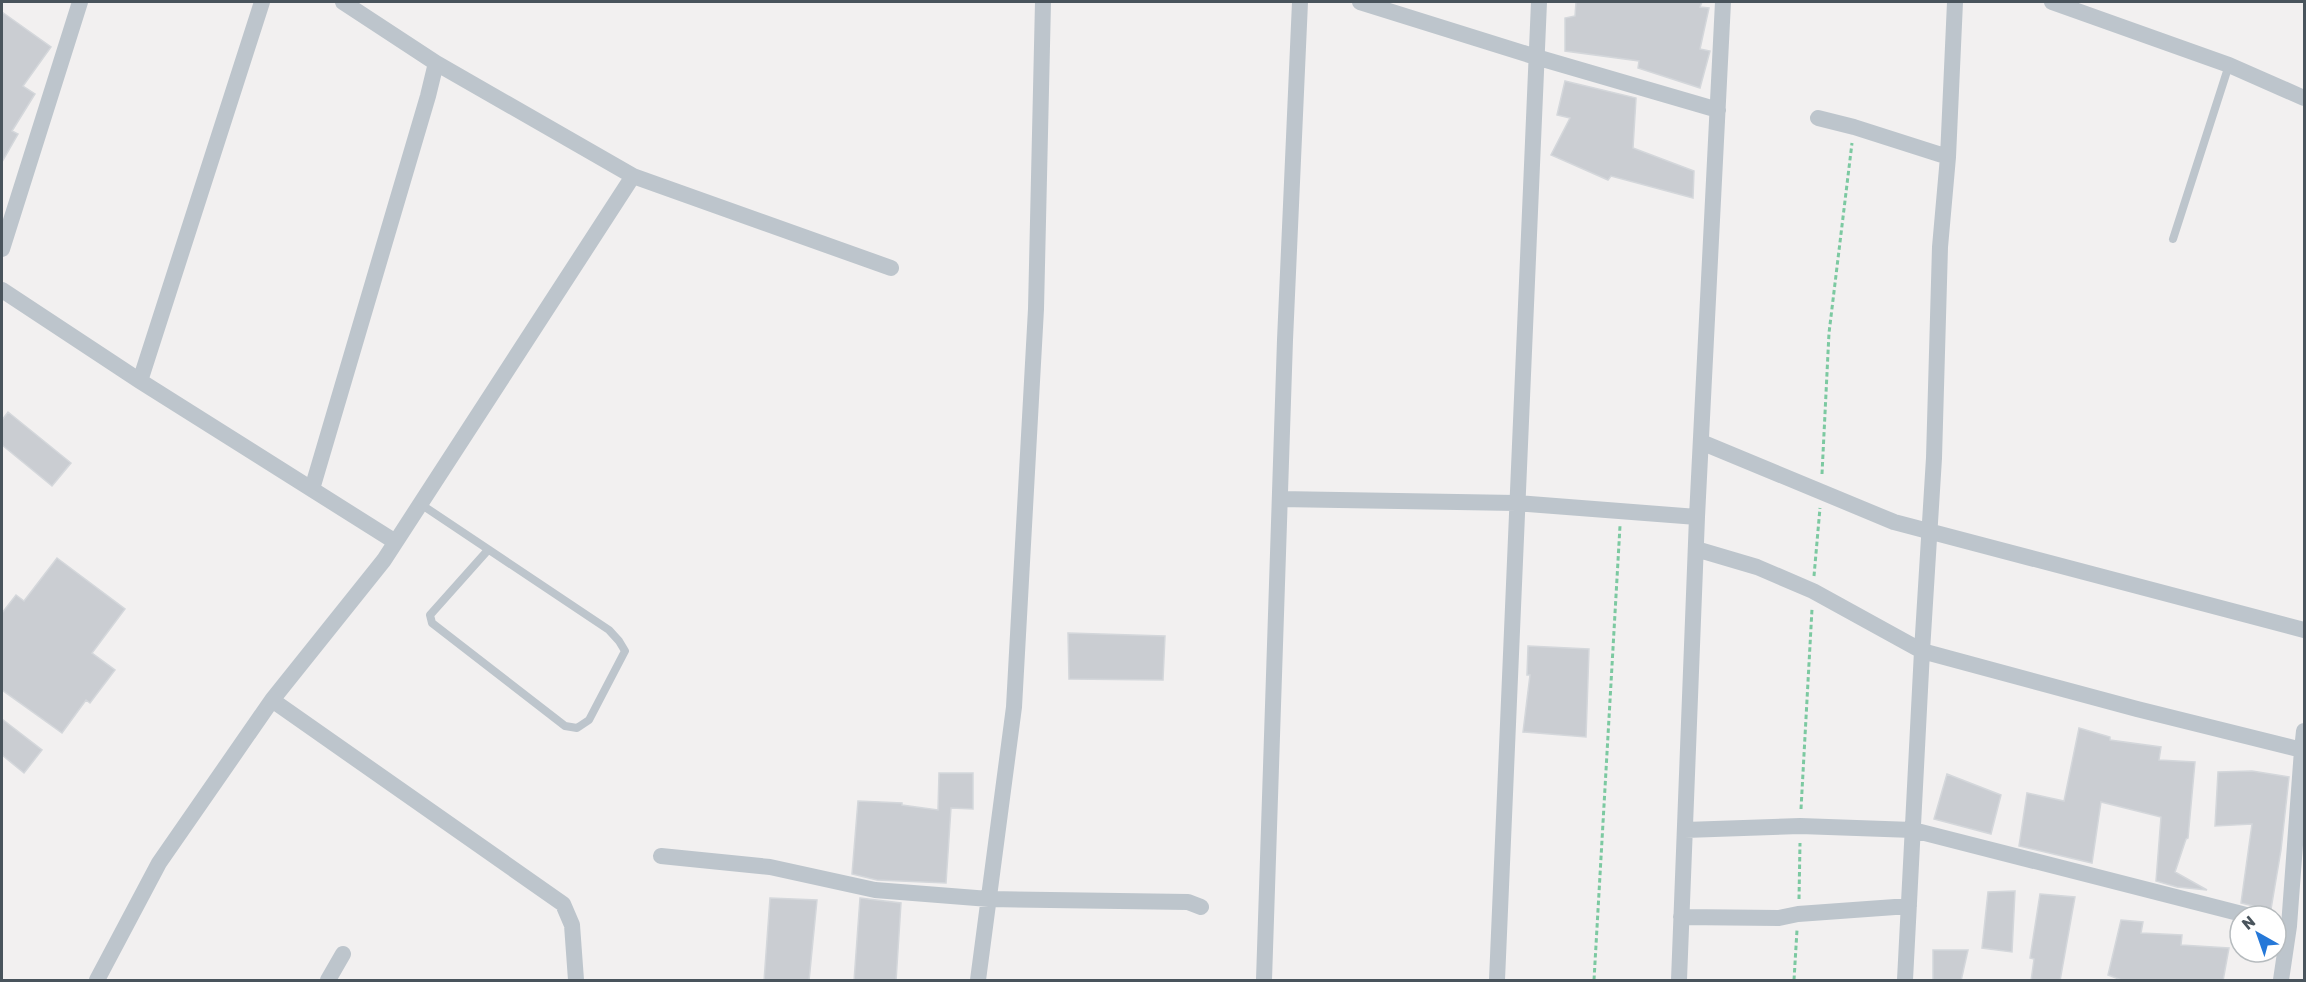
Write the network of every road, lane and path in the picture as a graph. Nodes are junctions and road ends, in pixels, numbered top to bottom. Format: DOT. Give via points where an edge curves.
graph roads {
  1 [pos="80,2"];
  2 [pos="262,2"];
  3 [pos="343,2"];
  4 [pos="1043,2"];
  5 [pos="1300,2"];
  6 [pos="1360,2"];
  7 [pos="1539,2"];
  8 [pos="1723,2"];
  9 [pos="1955,2"];
  10 [pos="2061,3"];
  11 [pos="1536,57"];
  12 [pos="436,63"];
  13 [pos="2229,65"];
  14 [pos="2304,98"];
  15 [pos="1718,110"];
  16 [pos="1818,118"];
  17 [pos="1854,127"];
  18 [pos="1948,157"];
  19 [pos="633,176"];
  20 [pos="2174,239"];
  21 [pos="2,249"];
  22 [pos="891,268"];
  23 [pos="2,290"];
  24 [pos="140,381"];
  25 [pos="1701,442"];
  26 [pos="312,489"];
  27 [pos="1822,492"];
  28 [pos="1280,499"];
  29 [pos="419,503"];
  30 [pos="1516,503"];
  31 [pos="1621,512"];
  32 [pos="1698,517"];
  33 [pos="1929,531"];
  34 [pos="394,541"];
  35 [pos="488,549"];
  36 [pos="1696,549"];
  37 [pos="1813,591"];
  38 [pos="2304,630"];
  39 [pos="1922,651"];
  40 [pos="272,700"];
  41 [pos="2304,731"];
  42 [pos="2303,751"];
  43 [pos="1800,826"];
  44 [pos="1685,830"];
  45 [pos="1913,830"];
  46 [pos="661,856"];
  47 [pos="989,899"];
  48 [pos="2284,904"];
  49 [pos="1909,906"];
  50 [pos="1202,907"];
  51 [pos="2228,910"];
  52 [pos="1798,914"];
  53 [pos="1681,917"];
  54 [pos="343,954"];
  55 [pos="2281,964"];
  56 [pos="97,981"];
  57 [pos="328,981"];
  58 [pos="576,981"];
  59 [pos="978,981"];
  60 [pos="1264,981"];
  61 [pos="1497,981"];
  62 [pos="1594,981"];
  63 [pos="1679,981"];
  64 [pos="1794,981"];
  65 [pos="1905,981"];
  66 [pos="2281,981"];
  1 -- 21 [label="street"];
  2 -- 24 [label="street"];
  3 -- 12 [label="street"];
  4 -- 47 [label="street" via="1036,309 1014,708"];
  5 -- 28 [label="street"];
  6 -- 11 [label="street"];
  7 -- 11 [label="street"];
  8 -- 15 [label="street"];
  9 -- 18 [label="street"];
  10 -- 13 [label="street"];
  11 -- 15 [label="street"];
  11 -- 30 [label="street"];
  12 -- 19 [label="street"];
  12 -- 26 [label="street"];
  13 -- 14 [label="street"];
  13 -- 20 [label="lane"];
  15 -- 25 [label="street"];
  16 -- 17 [label="street"];
  17 -- 18 [label="street"];
  17 -- 27 [label="path" via="1829,333"];
  18 -- 33 [label="street" via="1940,247"];
  19 -- 22 [label="street"];
  19 -- 29 [label="street"];
  23 -- 24 [label="street"];
  24 -- 26 [label="street"];
  25 -- 27 [label="street"];
  25 -- 32 [label="street"];
  26 -- 34 [label="street"];
  27 -- 33 [label="street" via="1894,522"];
  27 -- 37 [label="path"];
  28 -- 30 [label="street"];
  28 -- 60 [label="street"];
  29 -- 34 [label="street"];
  29 -- 35 [label="lane"];
  30 -- 31 [label="street"];
  30 -- 61 [label="street"];
  31 -- 32 [label="street"];
  31 -- 62 [label="path"];
  32 -- 36 [label="street"];
  33 -- 38 [label="street"];
  33 -- 39 [label="street"];
  34 -- 40 [label="street" via="384,560"];
  35 -- 35 [label="lane" via="609,630 625,651 589,720 577,728 565,726 432,623 430,615"];
  36 -- 37 [label="street" via="1757,567"];
  36 -- 44 [label="street"];
  37 -- 39 [label="street"];
  37 -- 43 [label="path"];
  39 -- 42 [label="street"];
  39 -- 45 [label="street"];
  40 -- 56 [label="street" via="159,863"];
  40 -- 58 [label="street" via="562,904 572,925"];
  41 -- 42 [label="street"];
  42 -- 48 [label="street"];
  43 -- 44 [label="street"];
  43 -- 45 [label="street"];
  43 -- 52 [label="path"];
  44 -- 53 [label="street"];
  45 -- 49 [label="street"];
  45 -- 51 [label="street"];
  46 -- 47 [label="street" via="770,867 875,890"];
  47 -- 50 [label="street" via="1188,902"];
  47 -- 59 [label="street"];
  49 -- 52 [label="street"];
  49 -- 65 [label="street"];
  52 -- 53 [label="street" via="1779,918"];
  52 -- 64 [label="path"];
  53 -- 63 [label="street"];
  54 -- 57 [label="street"];
  55 -- 66 [label="street"];
}
